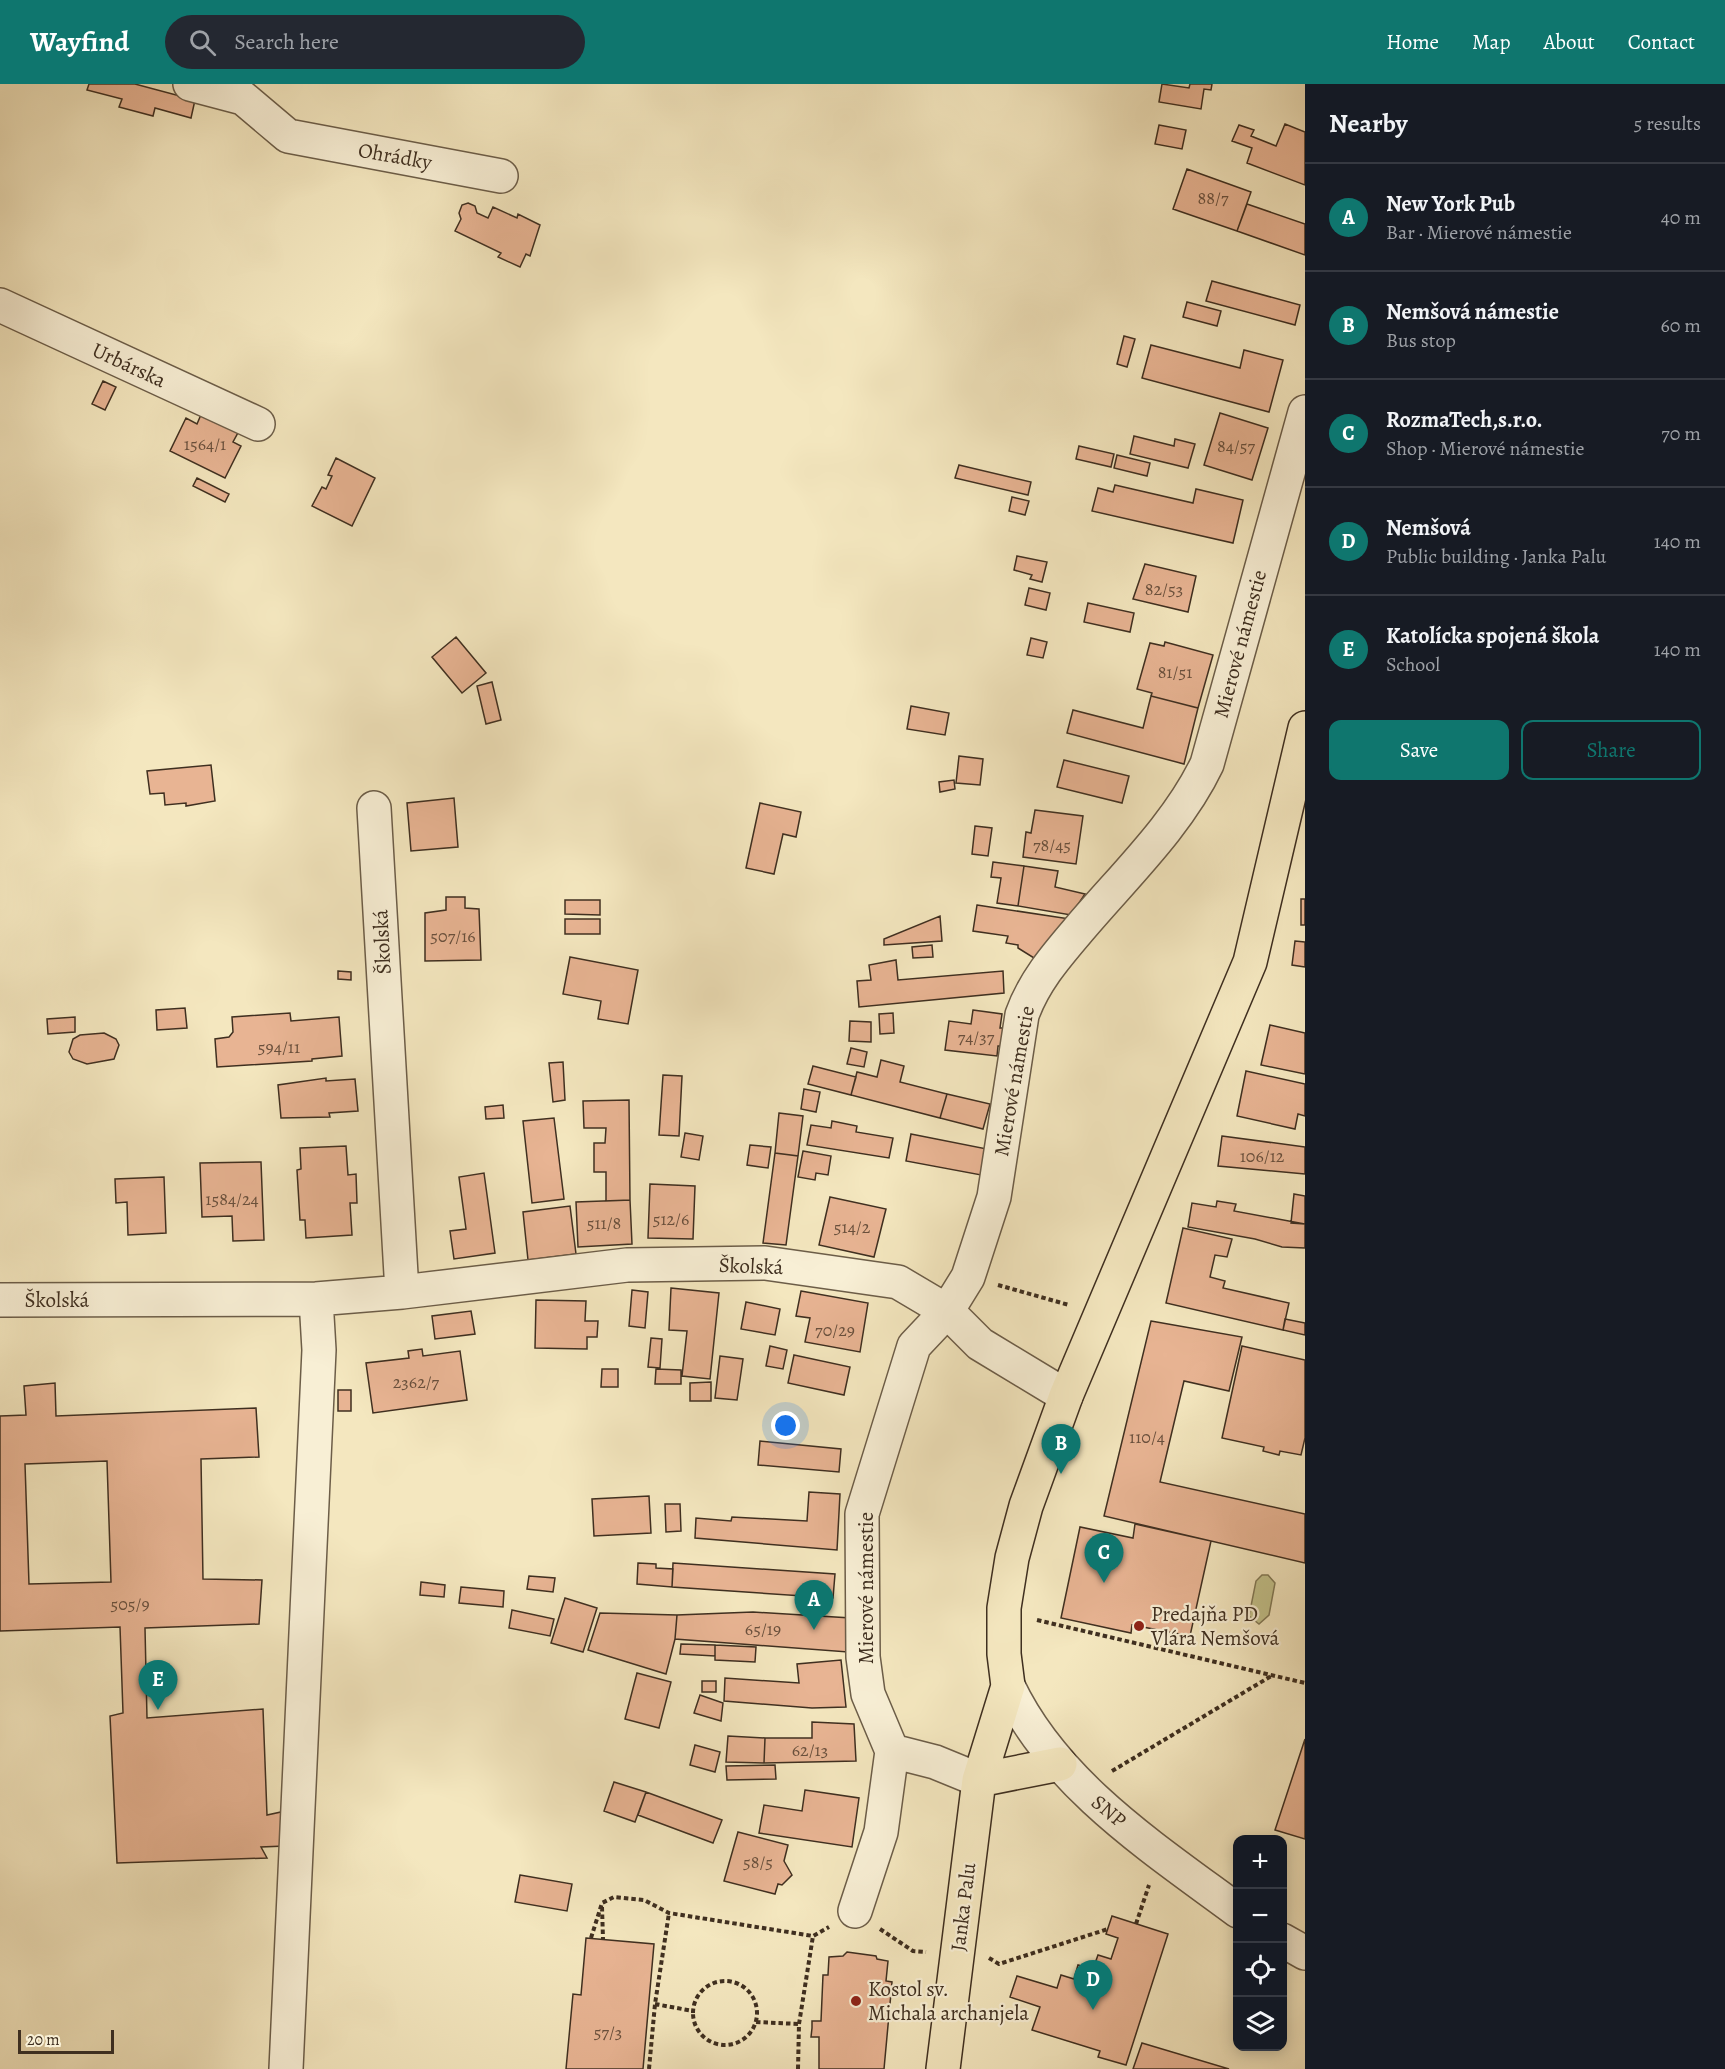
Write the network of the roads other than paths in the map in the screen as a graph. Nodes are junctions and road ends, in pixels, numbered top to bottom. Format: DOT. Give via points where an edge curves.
graph roads {
  1 [pos="190,84"];
  2 [pos="501,176"];
  3 [pos="0,306"];
  4 [pos="1305,412"];
  5 [pos="258,424"];
  6 [pos="1298,462"];
  7 [pos="1305,728"];
  8 [pos="374,808"];
  9 [pos="402,1293"];
  10 [pos="316,1299"];
  11 [pos="0,1300"];
  12 [pos="946,1311"];
  13 [pos="1066,1396"];
  14 [pos="1008,1686"];
  15 [pos="887,1741"];
  16 [pos="1060,1764"];
  17 [pos="979,1780"];
  18 [pos="1233,1907"];
  19 [pos="855,1911"];
  20 [pos="1287,1943"];
  21 [pos="1305,1953"];
  22 [pos="286,2069"];
  23 [pos="943,2069"];
  1 -- 2 [label="street, Ohrádky" via="243,98 288,136"];
  3 -- 5 [label="street, Urbárska"];
  4 -- 6 [label="street, Mierové námestie"];
  6 -- 12 [label="street, Mierové námestie" via="1202,775 1160,833 1055,957 1029,997 1022,1015 993,1197 968,1277"];
  7 -- 13 [label="main road" via="1250,962"];
  8 -- 9 [label="street, Školská"];
  9 -- 10 [label="street, Školská"];
  9 -- 12 [label="street, Školská" via="627,1265 765,1263 898,1282"];
  10 -- 11 [label="street, Školská"];
  10 -- 22 [label="street" via="318,1362"];
  12 -- 13 [label="street, Školská" via="980,1344"];
  12 -- 15 [label="street, Mierové námestie" via="914,1346 862,1514 863,1657 868,1694"];
  13 -- 14 [label="main road" via="1026,1506 1012,1558 1004,1608"];
  14 -- 16 [label="street, SNP" via="1020,1713"];
  14 -- 17 [label="main road"];
  15 -- 17 [label="street"];
  15 -- 19 [label="street, Mierové námestie" via="881,1832"];
  16 -- 17 [label="main road"];
  16 -- 18 [label="street, SNP" via="1160,1853"];
  17 -- 23 [label="main road, Janka Palu"];
  20 -- 21 [label="street"];
}
